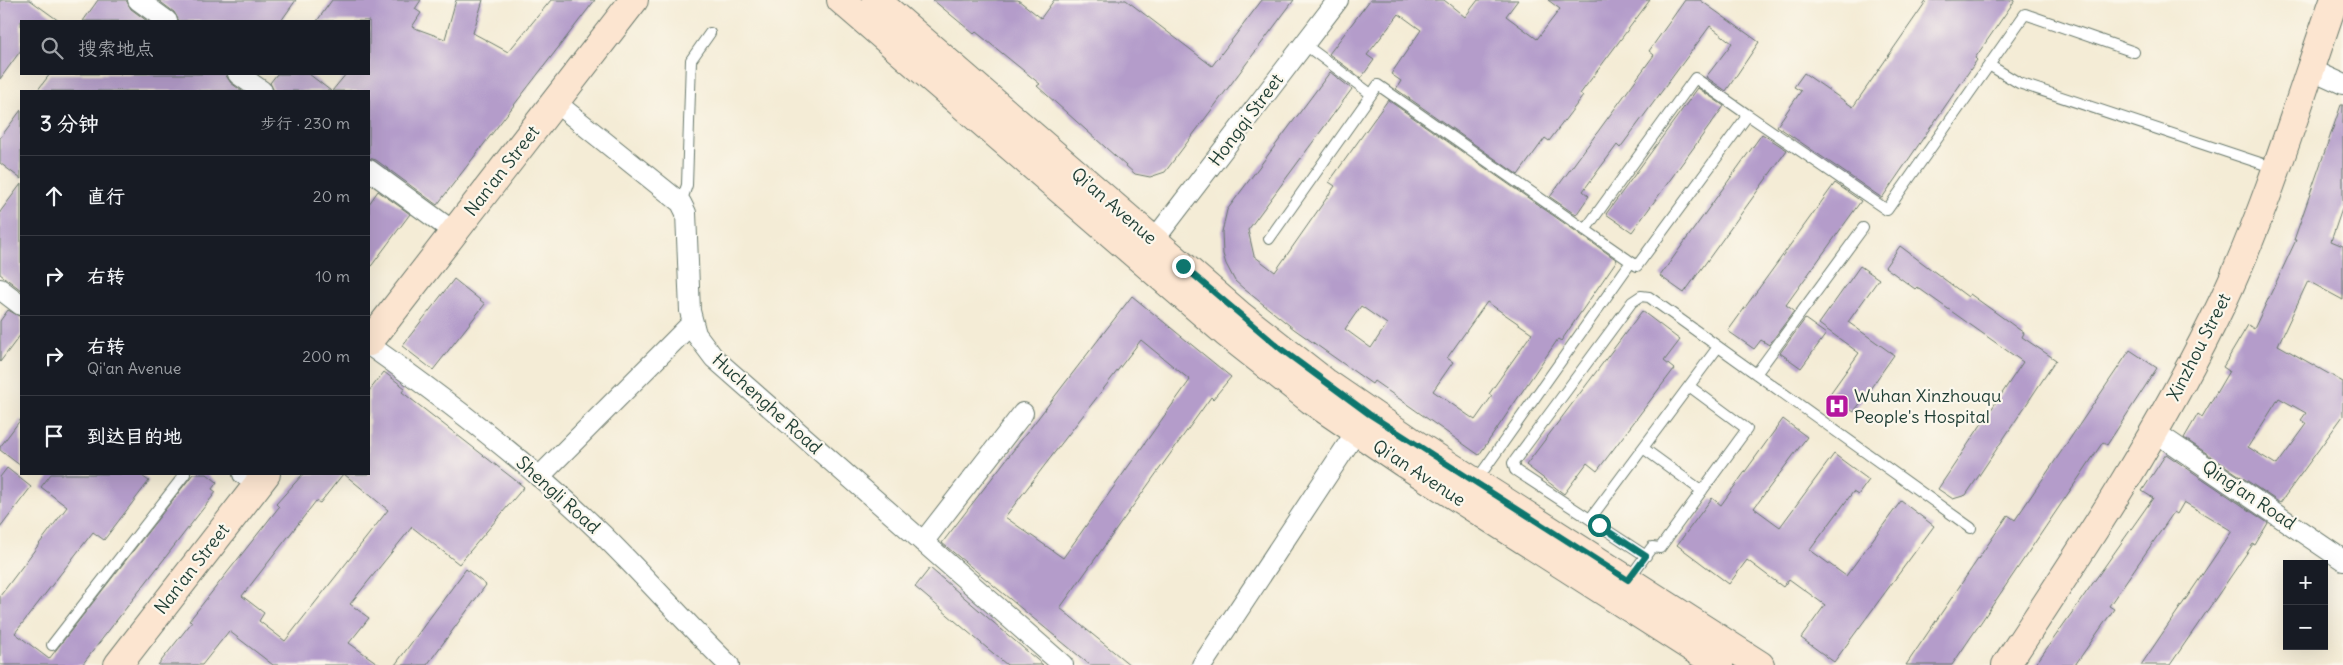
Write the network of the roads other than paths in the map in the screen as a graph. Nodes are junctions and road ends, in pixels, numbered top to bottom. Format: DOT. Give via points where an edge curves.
graph roads {
  1 [pos="138,0"];
  2 [pos="634,0"];
  3 [pos="841,0"];
  4 [pos="876,0"];
  5 [pos="1338,0"];
  6 [pos="2334,0"];
  7 [pos="166,20"];
  8 [pos="710,33"];
  9 [pos="1304,44"];
  10 [pos="2134,52"];
  11 [pos="1989,65"];
  12 [pos="2310,69"];
  13 [pos="239,75"];
  14 [pos="2343,84"];
  15 [pos="261,90"];
  16 [pos="1372,94"];
  17 [pos="555,102"];
  18 [pos="1748,115"];
  19 [pos="2275,168"];
  20 [pos="370,171"];
  21 [pos="681,204"];
  22 [pos="1863,228"];
  23 [pos="1585,230"];
  24 [pos="454,232"];
  25 [pos="1269,239"];
  26 [pos="1154,240"];
  27 [pos="1631,262"];
  28 [pos="0,289"];
  29 [pos="20,304"];
  30 [pos="692,323"];
  31 [pos="370,343"];
  32 [pos="370,345"];
  33 [pos="1718,347"];
  34 [pos="1756,374"];
  35 [pos="1689,386"];
  36 [pos="1023,414"];
  37 [pos="1356,432"];
  38 [pos="2155,432"];
  39 [pos="1643,448"];
  40 [pos="184,475"];
  41 [pos="539,477"];
  42 [pos="256,478"];
  43 [pos="1702,491"];
  44 [pos="1468,492"];
  45 [pos="1590,519"];
  46 [pos="1971,528"];
  47 [pos="923,542"];
  48 [pos="1646,556"];
  49 [pos="2343,560"];
  50 [pos="1628,580"];
  51 [pos="52,646"];
  52 [pos="118,665"];
  53 [pos="729,665"];
  54 [pos="1063,665"];
  55 [pos="1202,665"];
  56 [pos="1719,665"];
  57 [pos="1760,665"];
  58 [pos="2006,665"];
  1 -- 7 [label="street"];
  2 -- 17 [label="main road, Nan'an Street"];
  3 -- 37 [label="main road, Qi'an Avenue" via="1226,333"];
  4 -- 26 [label="main road, Qi'an Avenue"];
  5 -- 9 [label="street, Hongqi Street"];
  6 -- 12 [label="main road, Xinzhou Street"];
  8 -- 21 [label="lane" via="691,60 687,185"];
  9 -- 16 [label="lane"];
  9 -- 26 [label="street, Hongqi Street"];
  10 -- 11 [label="lane" via="2024,14"];
  11 -- 18 [label="lane" via="1887,210"];
  11 -- 19 [label="lane" via="2019,83"];
  12 -- 14 [label="street"];
  12 -- 19 [label="main road, Xinzhou Street"];
  13 -- 15 [label="street"];
  16 -- 23 [label="lane" via="1378,85"];
  16 -- 25 [label="lane"];
  17 -- 21 [label="street"];
  17 -- 24 [label="main road, Nan'an Street"];
  18 -- 23 [label="lane" via="1695,78"];
  18 -- 27 [label="lane" via="1637,266"];
  19 -- 38 [label="main road, Xinzhou Street" via="2224,300"];
  20 -- 24 [label="street"];
  21 -- 30 [label="street, Huchenghe Road" via="686,213"];
  22 -- 34 [label="lane"];
  23 -- 27 [label="lane"];
  24 -- 31 [label="main road, Nan'an Street"];
  26 -- 44 [label="main road, Qi'an Avenue" via="1241,316"];
  27 -- 44 [label="lane"];
  28 -- 29 [label="street"];
  30 -- 41 [label="street"];
  30 -- 47 [label="street, Huchenghe Road" via="704,347 714,358"];
  32 -- 41 [label="street, Shengli Road" via="460,412"];
  33 -- 34 [label="lane"];
  33 -- 35 [label="lane"];
  33 -- 45 [label="lane" via="1649,297 1640,296 1632,302 1513,463 1515,470"];
  34 -- 46 [label="lane"];
  35 -- 39 [label="lane"];
  35 -- 43 [label="lane" via="1747,429"];
  36 -- 47 [label="street"];
  37 -- 44 [label="main road, Qi'an Avenue"];
  37 -- 55 [label="street"];
  38 -- 49 [label="street, Qing'an Road"];
  38 -- 58 [label="main road, Xinzhou Street" via="2104,517"];
  39 -- 43 [label="lane"];
  39 -- 45 [label="lane"];
  40 -- 51 [label="lane"];
  41 -- 53 [label="street, Shengli Road" via="608,540"];
  42 -- 52 [label="main road, Nan'an Street"];
  43 -- 48 [label="lane" via="1660,548 1652,547"];
  44 -- 50 [label="main road, Qi'an Avenue"];
  44 -- 56 [label="main road, Qi'an Avenue"];
  45 -- 48 [label="lane"];
  47 -- 54 [label="street, Huchenghe Road"];
  48 -- 50 [label="lane"];
  50 -- 57 [label="main road, Qi'an Avenue"];
}
